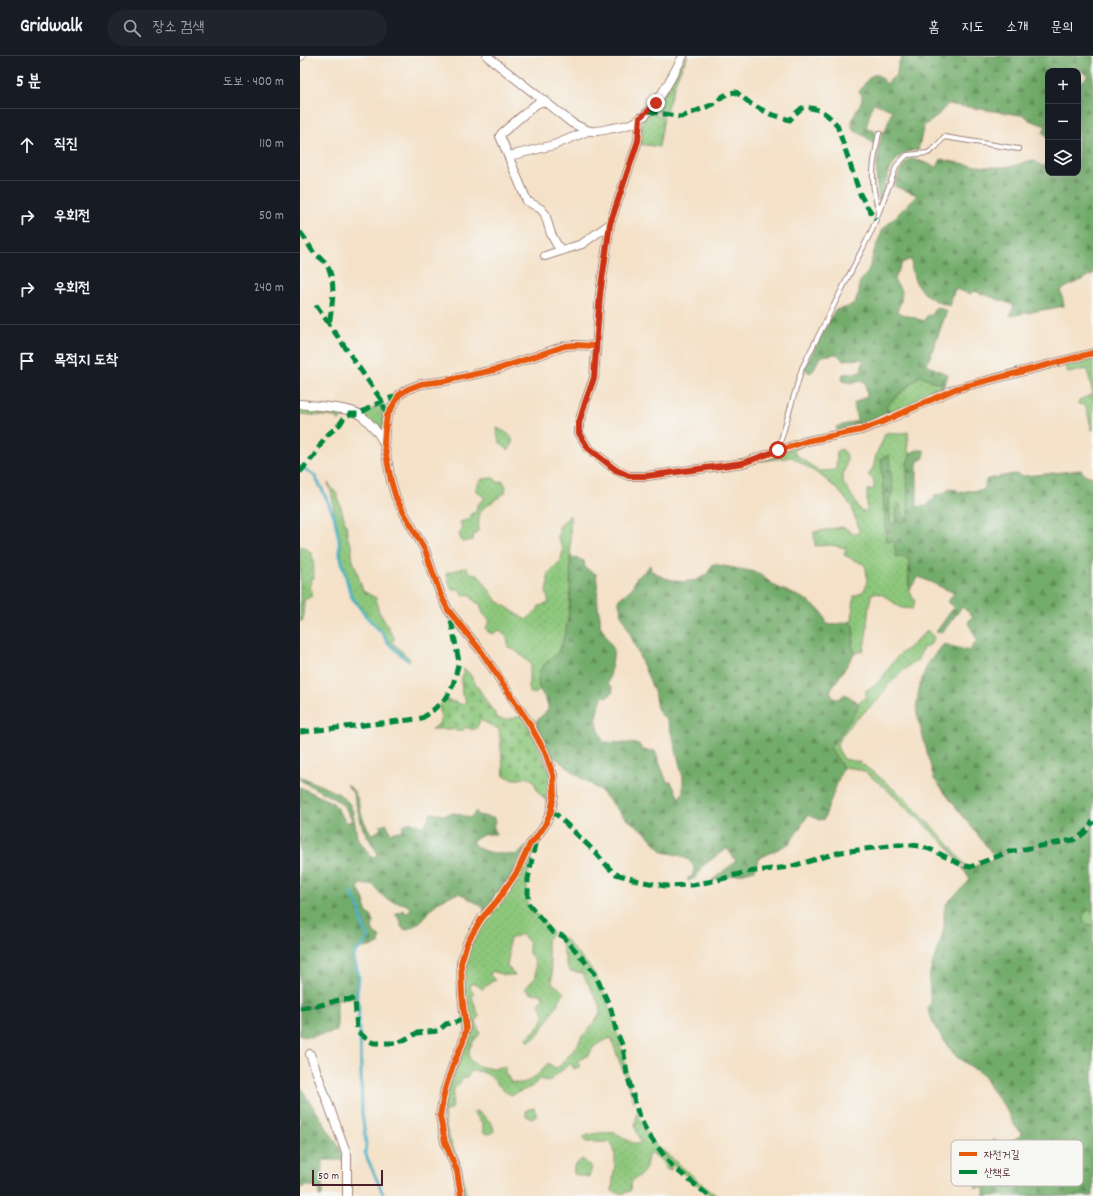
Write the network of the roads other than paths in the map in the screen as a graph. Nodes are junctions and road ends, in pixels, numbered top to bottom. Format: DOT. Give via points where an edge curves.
graph roads {
  1 [pos="487,56"];
  2 [pos="682,56"];
  3 [pos="544,100"];
  4 [pos="640,118"];
  5 [pos="588,131"];
  6 [pos="879,133"];
  7 [pos="1019,149"];
  8 [pos="509,156"];
  9 [pos="879,211"];
  10 [pos="610,224"];
  11 [pos="562,250"];
  12 [pos="545,256"];
  13 [pos="596,346"];
  14 [pos="1093,353"];
  15 [pos="300,404"];
  16 [pos="384,443"];
  17 [pos="778,450"];
  18 [pos="310,1054"];
  19 [pos="347,1196"];
  20 [pos="460,1196"];
  1 -- 3 [label="street"];
  2 -- 4 [label="street" via="656,103"];
  3 -- 5 [label="street"];
  3 -- 8 [label="street" via="500,136"];
  4 -- 5 [label="street" via="617,128 598,132"];
  4 -- 10 [label="street" via="638,141"];
  5 -- 8 [label="street" via="554,144"];
  6 -- 9 [label="lane" via="872,168"];
  7 -- 9 [label="lane" via="944,137 928,153 907,155 897,165"];
  8 -- 11 [label="street" via="527,201 541,208 551,234"];
  9 -- 17 [label="lane" via="872,230 802,368"];
  10 -- 11 [label="street" via="582,244"];
  10 -- 13 [label="street"];
  11 -- 12 [label="street"];
  13 -- 16 [label="street" via="565,346 498,369 421,384 408,389 399,395 387,416"];
  13 -- 17 [label="street" via="594,378 579,423 579,433 588,448 616,470 629,476 675,473 743,463"];
  14 -- 17 [label="street" via="946,392 860,430"];
  15 -- 16 [label="street" via="348,410 358,414 380,435"];
  16 -- 20 [label="street" via="396,498 425,550 448,610 482,651 522,711 542,746 553,775 554,795 545,825 530,844 517,872 474,930 461,962 466,1029 445,1089 440,1116 457,1171"];
  18 -- 19 [label="street" via="347,1156"];
}
